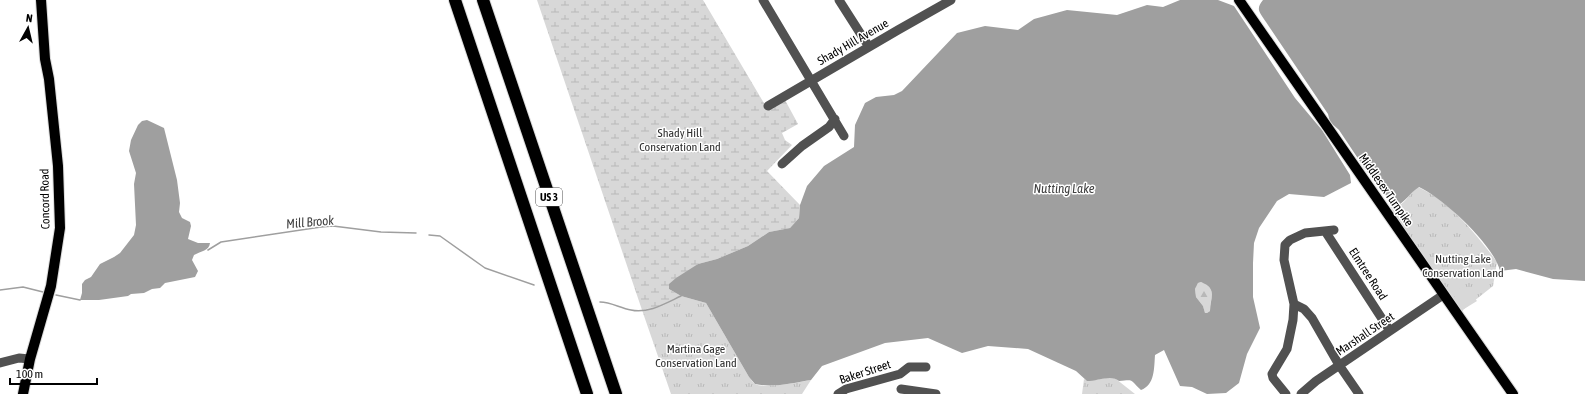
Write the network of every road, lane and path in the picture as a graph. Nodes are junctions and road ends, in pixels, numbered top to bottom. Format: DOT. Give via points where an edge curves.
graph roads {
  1 [pos="41,0"];
  2 [pos="455,0"];
  3 [pos="483,0"];
  4 [pos="763,0"];
  5 [pos="839,0"];
  6 [pos="951,0"];
  7 [pos="1240,0"];
  8 [pos="868,47"];
  9 [pos="812,80"];
  10 [pos="768,106"];
  11 [pos="835,119"];
  12 [pos="844,136"];
  13 [pos="782,164"];
  14 [pos="1443,294"];
  15 [pos="1294,304"];
  16 [pos="1390,331"];
  17 [pos="30,359"];
  18 [pos="0,363"];
  19 [pos="1339,365"];
  20 [pos="926,367"];
  21 [pos="900,374"];
  22 [pos="900,392"];
  23 [pos="23,394"];
  24 [pos="587,394"];
  25 [pos="616,394"];
  26 [pos="838,394"];
  27 [pos="936,394"];
  28 [pos="1286,394"];
  29 [pos="1301,394"];
  30 [pos="1359,394"];
  31 [pos="1513,394"];
  1 -- 17 [label="main road, Concord Road" via="45,59 58,166 60,228 51,286"];
  2 -- 24 [label="highway, US 3"];
  3 -- 25 [label="highway, US 3"];
  4 -- 9 [label="street"];
  5 -- 8 [label="street"];
  6 -- 8 [label="street, Shady Hill Avenue"];
  7 -- 14 [label="main road, Middlesex Turnpike"];
  8 -- 9 [label="street, Shady Hill Avenue"];
  9 -- 10 [label="street, Shady Hill Avenue"];
  9 -- 11 [label="street"];
  11 -- 12 [label="street"];
  11 -- 13 [label="street" via="830,127 802,146"];
  14 -- 16 [label="street, Marshall Street"];
  14 -- 31 [label="main road, Middlesex Turnpike"];
  15 -- 16 [label="street, Elmtree Road" via="1284,260 1285,245 1305,233 1329,231"];
  15 -- 19 [label="street" via="1304,309 1312,318"];
  15 -- 28 [label="street" via="1287,349 1272,374"];
  16 -- 19 [label="street, Marshall Street"];
  17 -- 18 [label="street" via="19,358"];
  17 -- 23 [label="main road, Concord Road"];
  19 -- 29 [label="street, Marshall Street"];
  19 -- 30 [label="street"];
  20 -- 21 [label="street, Baker Street" via="909,367"];
  21 -- 22 [label="street"];
  21 -- 26 [label="street, Baker Street" via="846,389"];
  22 -- 27 [label="street"];
}
